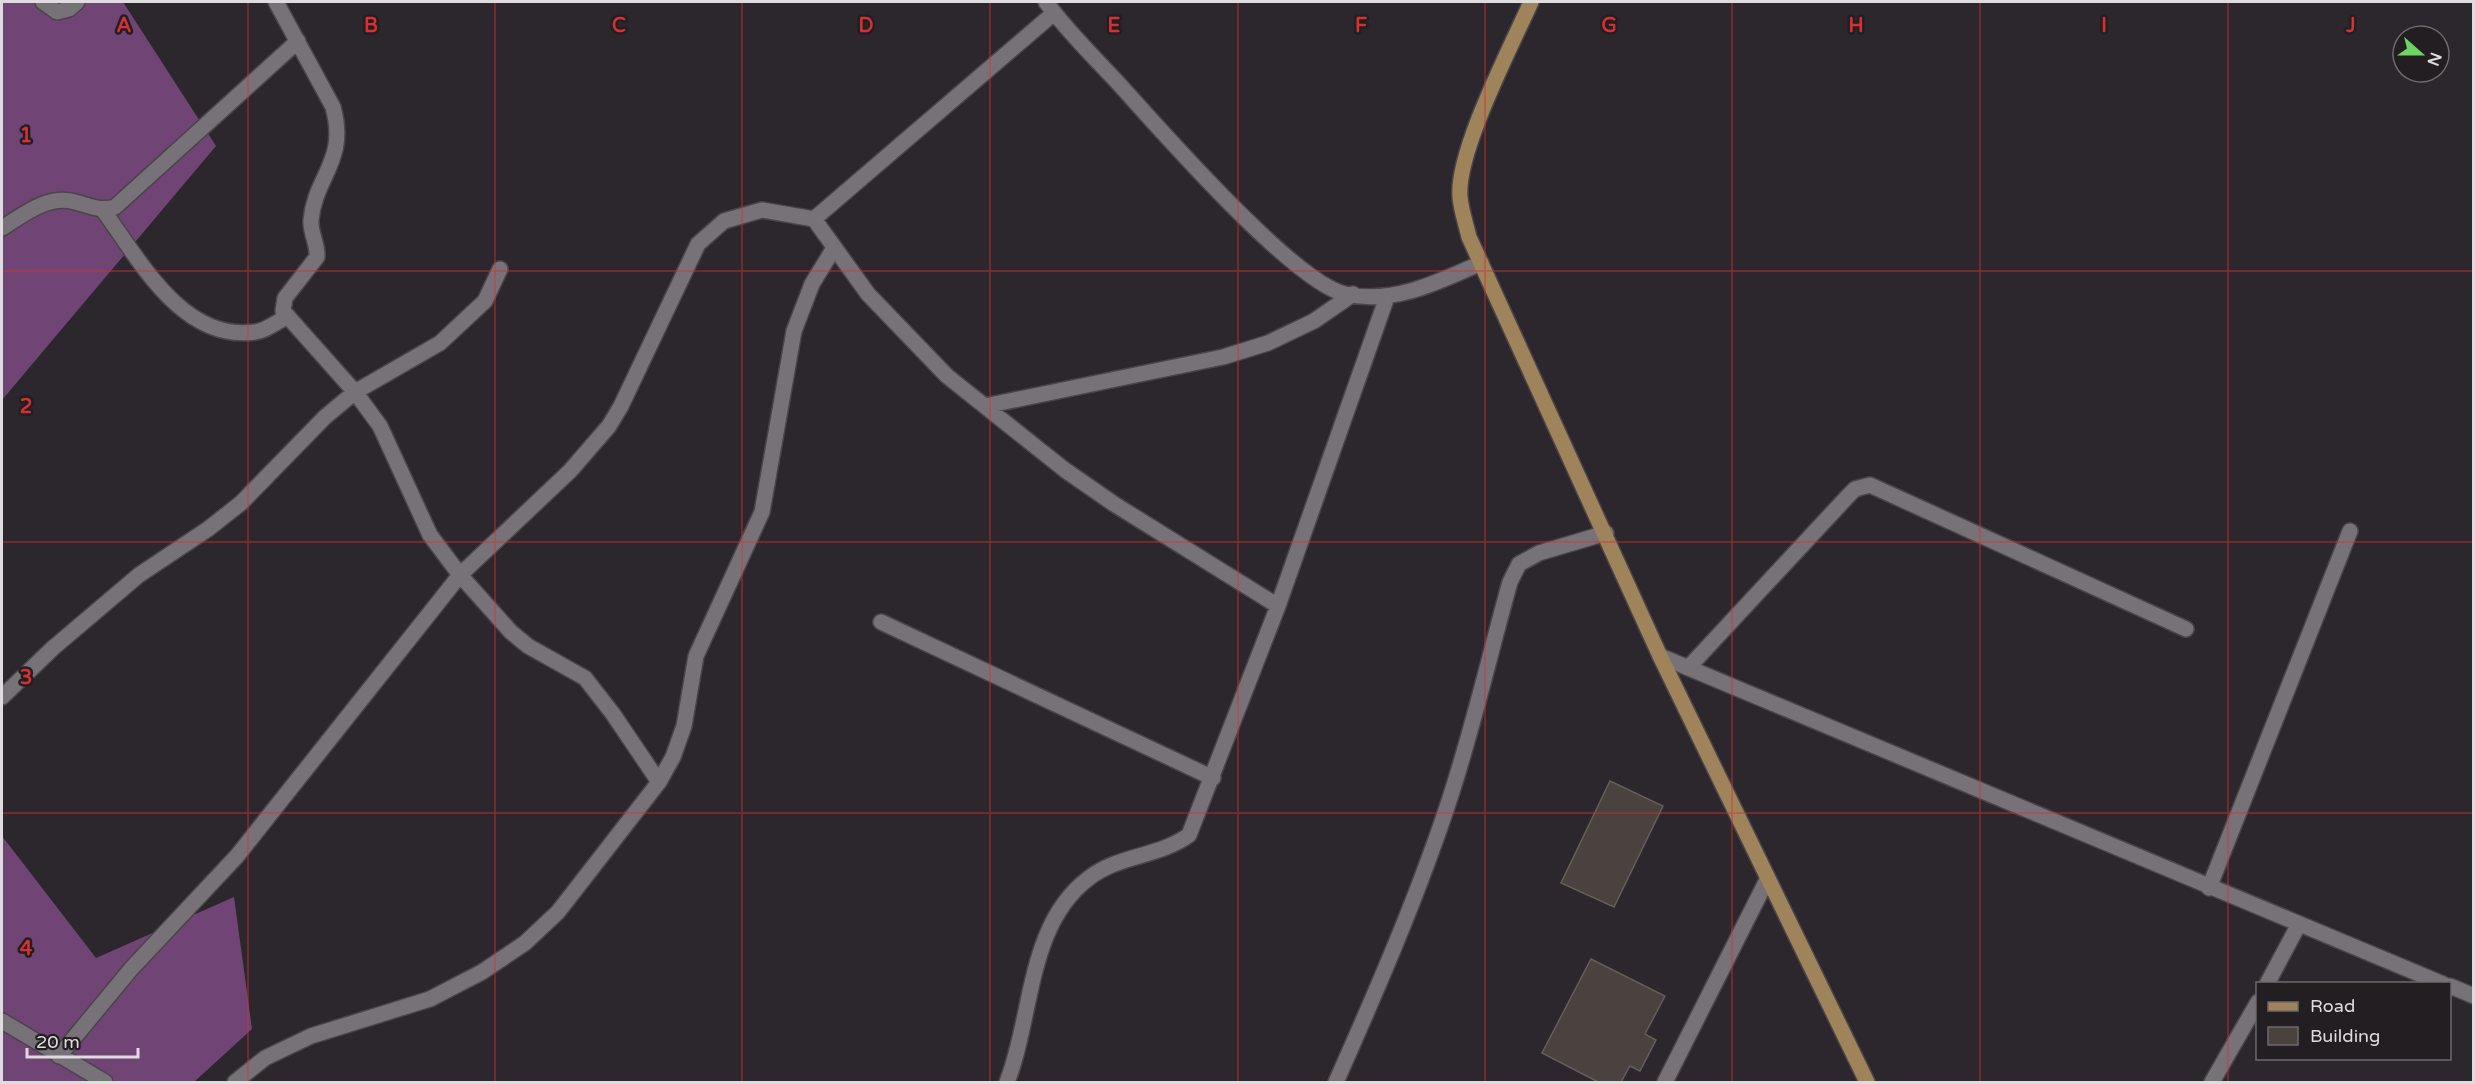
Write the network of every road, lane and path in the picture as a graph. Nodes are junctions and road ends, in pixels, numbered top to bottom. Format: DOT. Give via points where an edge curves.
graph roads {
  1 [pos="42,2"];
  2 [pos="77,2"];
  3 [pos="276,2"];
  4 [pos="1531,2"];
  5 [pos="1050,7"];
  6 [pos="298,41"];
  7 [pos="103,210"];
  8 [pos="814,219"];
  9 [pos="2,228"];
  10 [pos="834,248"];
  11 [pos="1480,263"];
  12 [pos="500,268"];
  13 [pos="1353,294"];
  14 [pos="1388,297"];
  15 [pos="288,316"];
  16 [pos="355,392"];
  17 [pos="985,406"];
  18 [pos="2350,531"];
  19 [pos="1606,533"];
  20 [pos="460,575"];
  21 [pos="1278,606"];
  22 [pos="881,622"];
  23 [pos="2186,629"];
  24 [pos="1660,656"];
  25 [pos="1688,668"];
  26 [pos="2,697"];
  27 [pos="1213,778"];
  28 [pos="659,782"];
  29 [pos="1767,880"];
  30 [pos="2210,888"];
  31 [pos="2299,924"];
  32 [pos="2268,982"];
  33 [pos="2438,982"];
  34 [pos="2451,986"];
  35 [pos="2474,996"];
  36 [pos="2256,1006"];
  37 [pos="2,1021"];
  38 [pos="59,1056"];
  39 [pos="105,1083"];
  40 [pos="236,1083"];
  41 [pos="1007,1083"];
  42 [pos="1336,1083"];
  43 [pos="1665,1083"];
  44 [pos="1867,1083"];
  45 [pos="2212,1083"];
  1 -- 2 [label="street" via="57,12"];
  3 -- 6 [label="street"];
  4 -- 11 [label="street" via="1481,116 1459,195"];
  5 -- 8 [label="street"];
  5 -- 13 [label="street" via="1183,154 1272,242 1314,278 1344,294"];
  6 -- 7 [label="street" via="116,207"];
  6 -- 15 [label="street" via="333,107 338,126 337,145 311,222 317,257 285,298 282,306"];
  7 -- 9 [label="street" via="74,201 59,201 37,206"];
  7 -- 15 [label="street" via="163,292 190,315 219,330 240,333 257,332"];
  8 -- 10 [label="street"];
  8 -- 20 [label="street" via="762,210 724,221 698,244 609,426 570,471"];
  10 -- 17 [label="street" via="868,294 906,335 947,376"];
  10 -- 28 [label="street" via="813,284 794,331 762,512 696,656 684,726"];
  11 -- 14 [label="street" via="1436,283"];
  11 -- 19 [label="street"];
  12 -- 16 [label="street" via="485,301 440,343"];
  13 -- 14 [label="street"];
  13 -- 17 [label="street" via="1314,321 1268,343 1223,357"];
  14 -- 21 [label="street"];
  15 -- 16 [label="street"];
  16 -- 20 [label="street" via="380,426 430,535"];
  16 -- 26 [label="street" via="325,417 241,503 139,575"];
  17 -- 21 [label="street" via="1114,504"];
  18 -- 30 [label="street"];
  19 -- 24 [label="street"];
  19 -- 42 [label="street" via="1539,553 1519,564 1447,806"];
  20 -- 28 [label="street" via="519,639 585,678"];
  20 -- 38 [label="street" via="237,856 131,969"];
  21 -- 27 [label="street"];
  22 -- 27 [label="street"];
  23 -- 25 [label="street" via="1870,485 1855,489 1848,496"];
  24 -- 25 [label="street"];
  24 -- 29 [label="street"];
  25 -- 30 [label="street"];
  27 -- 41 [label="street" via="1189,835 1176,844 1116,863 1089,878 1065,901 1040,959"];
  28 -- 40 [label="street" via="558,912 525,943 482,972 430,999 311,1036 265,1058"];
  29 -- 43 [label="street"];
  29 -- 44 [label="street"];
  30 -- 31 [label="street"];
  31 -- 32 [label="street"];
  31 -- 33 [label="street"];
  34 -- 35 [label="street"];
  36 -- 45 [label="street"];
  37 -- 38 [label="street"];
  38 -- 39 [label="street"];
}
